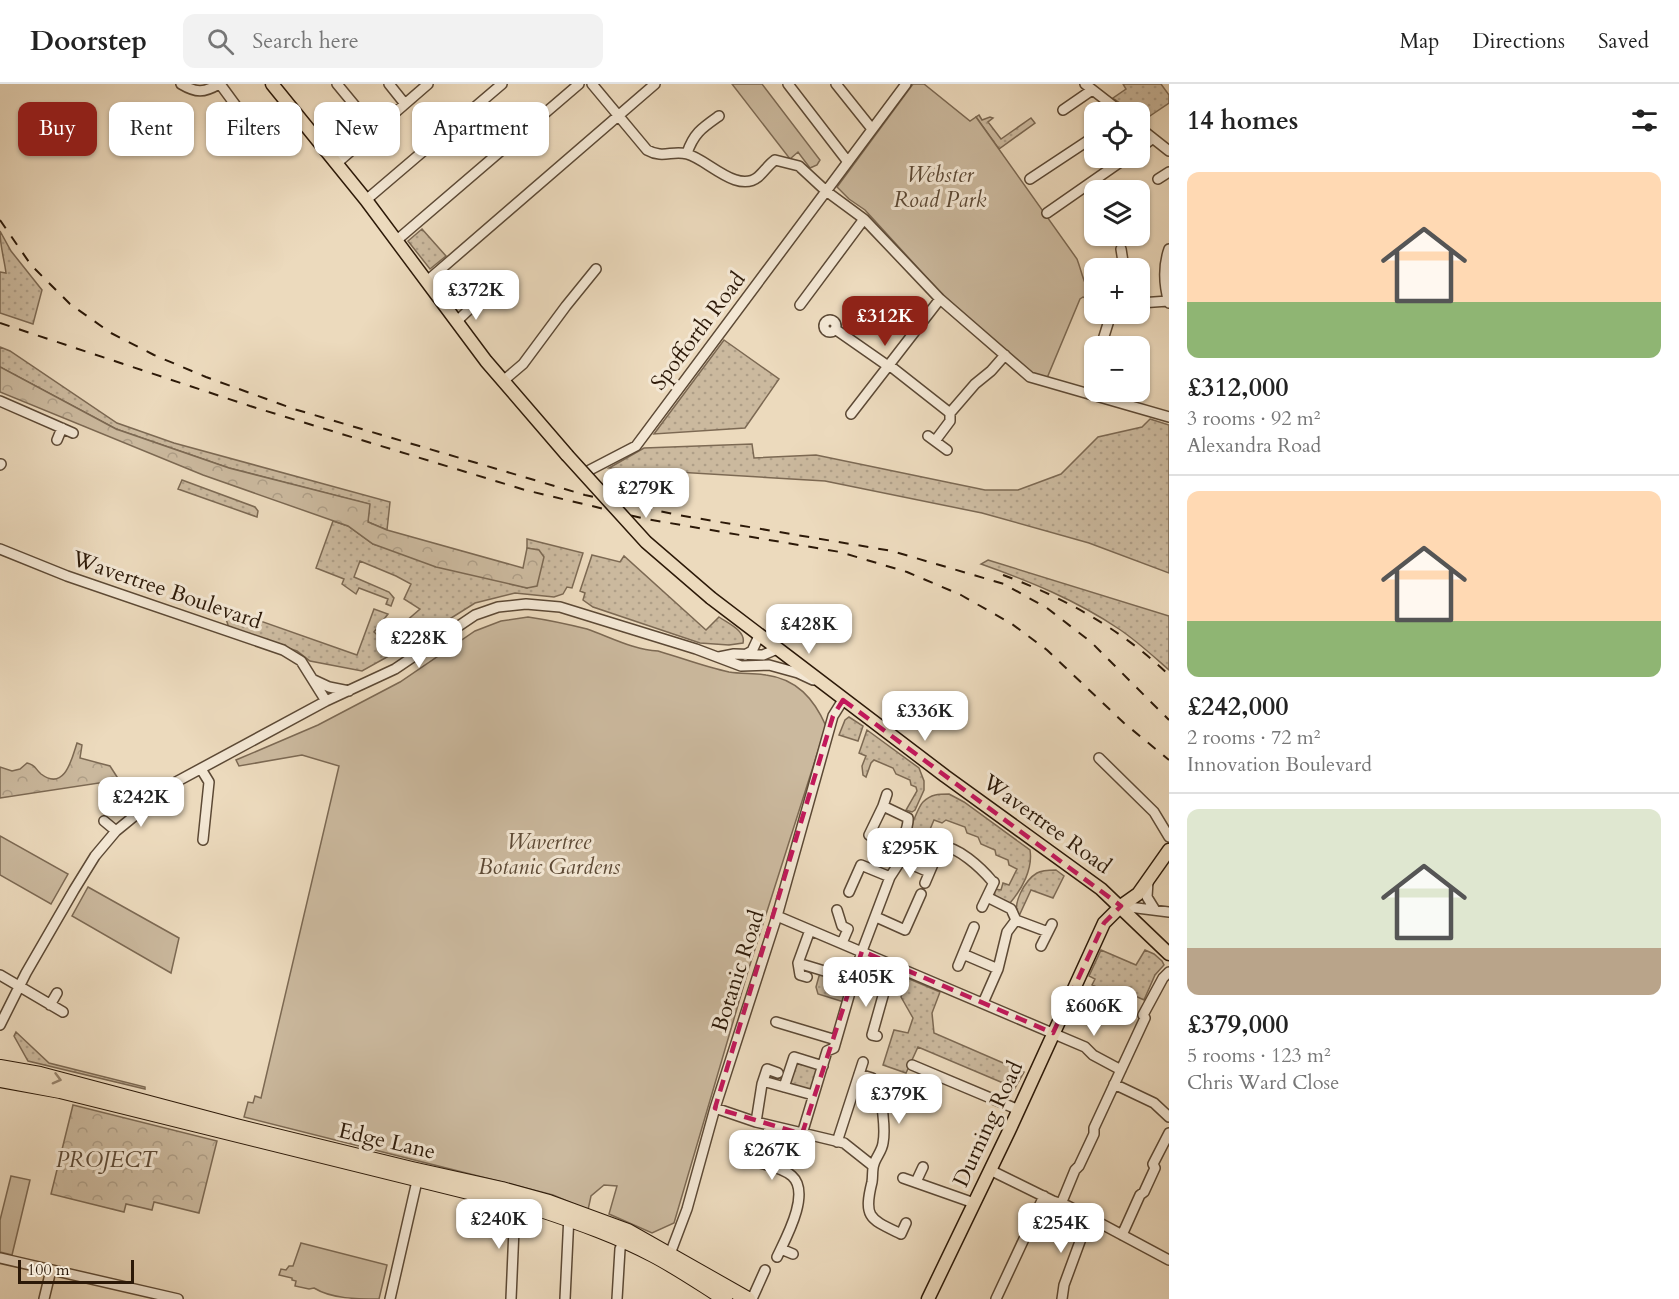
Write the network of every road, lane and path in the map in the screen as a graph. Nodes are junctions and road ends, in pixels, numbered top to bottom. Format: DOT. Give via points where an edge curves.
graph roads {
  1 [pos="181,84"];
  2 [pos="220,84"];
  3 [pos="272,84"];
  4 [pos="337,84"];
  5 [pos="389,84"];
  6 [pos="428,84"];
  7 [pos="502,84"];
  8 [pos="579,84"];
  9 [pos="592,84"];
  10 [pos="655,84"];
  11 [pos="788,84"];
  12 [pos="836,84"];
  13 [pos="903,85"];
  14 [pos="1088,87"];
  15 [pos="233,102"];
  16 [pos="352,102"];
  17 [pos="1108,102"];
  18 [pos="405,104"];
  19 [pos="400,108"];
  20 [pos="1063,110"];
  21 [pos="618,115"];
  22 [pos="719,116"];
  23 [pos="872,129"];
  24 [pos="1152,139"];
  25 [pos="1084,143"];
  26 [pos="1169,151"];
  27 [pos="687,153"];
  28 [pos="345,156"];
  29 [pos="848,162"];
  30 [pos="337,163"];
  31 [pos="1112,168"];
  32 [pos="1169,172"];
  33 [pos="1030,179"];
  34 [pos="1158,179"];
  35 [pos="826,191"];
  36 [pos="366,200"];
  37 [pos="1047,213"];
  38 [pos="864,219"];
  39 [pos="396,240"];
  40 [pos="1120,249"];
  41 [pos="1169,249"];
  42 [pos="1122,258"];
  43 [pos="596,269"];
  44 [pos="427,281"];
  45 [pos="940,299"];
  46 [pos="478,301"];
  47 [pos="1168,302"];
  48 [pos="1150,303"];
  49 [pos="800,305"];
  50 [pos="456,322"];
  51 [pos="835,329"];
  52 [pos="1005,355"];
  53 [pos="888,365"];
  54 [pos="502,381"];
  55 [pos="0,401"];
  56 [pos="950,413"];
  57 [pos="851,414"];
  58 [pos="1169,417"];
  59 [pos="62,428"];
  60 [pos="74,433"];
  61 [pos="57,440"];
  62 [pos="947,450"];
  63 [pos="584,473"];
  64 [pos="0,549"];
  65 [pos="759,636"];
  66 [pos="777,650"];
  67 [pos="745,655"];
  68 [pos="716,658"];
  69 [pos="769,665"];
  70 [pos="312,679"];
  71 [pos="823,685"];
  72 [pos="349,690"];
  73 [pos="843,700"];
  74 [pos="326,701"];
  75 [pos="1099,758"];
  76 [pos="201,769"];
  77 [pos="887,794"];
  78 [pos="155,799"];
  79 [pos="883,806"];
  80 [pos="163,809"];
  81 [pos="104,821"];
  82 [pos="116,831"];
  83 [pos="869,836"];
  84 [pos="1169,837"];
  85 [pos="203,840"];
  86 [pos="1169,850"];
  87 [pos="865,854"];
  88 [pos="901,860"];
  89 [pos="861,865"];
  90 [pos="929,872"];
  91 [pos="890,877"];
  92 [pos="1148,881"];
  93 [pos="925,882"];
  94 [pos="849,892"];
  95 [pos="921,894"];
  96 [pos="987,897"];
  97 [pos="1121,906"];
  98 [pos="982,907"];
  99 [pos="837,910"];
  100 [pos="1155,910"];
  101 [pos="1169,912"];
  102 [pos="777,916"];
  103 [pos="876,917"];
  104 [pos="1016,920"];
  105 [pos="974,927"];
  106 [pos="810,930"];
  107 [pos="905,930"];
  108 [pos="900,941"];
  109 [pos="842,943"];
  110 [pos="1041,946"];
  111 [pos="862,951"];
  112 [pos="963,954"];
  113 [pos="1169,954"];
  114 [pos="798,963"];
  115 [pos="892,964"];
  116 [pos="957,966"];
  117 [pos="998,969"];
  118 [pos="1169,972"];
  119 [pos="0,975"];
  120 [pos="807,977"];
  121 [pos="854,980"];
  122 [pos="22,989"];
  123 [pos="57,993"];
  124 [pos="983,1003"];
  125 [pos="50,1005"];
  126 [pos="4,1009"];
  127 [pos="63,1012"];
  128 [pos="776,1022"];
  129 [pos="0,1025"];
  130 [pos="1053,1033"];
  131 [pos="877,1036"];
  132 [pos="835,1044"];
  133 [pos="863,1062"];
  134 [pos="823,1065"];
  135 [pos="912,1065"];
  136 [pos="3,1066"];
  137 [pos="1121,1070"];
  138 [pos="778,1073"];
  139 [pos="859,1074"];
  140 [pos="872,1078"];
  141 [pos="0,1080"];
  142 [pos="763,1081"];
  143 [pos="1114,1084"];
  144 [pos="784,1087"];
  145 [pos="813,1095"];
  146 [pos="874,1099"];
  147 [pos="715,1108"];
  148 [pos="1018,1110"];
  149 [pos="1169,1117"];
  150 [pos="756,1122"];
  151 [pos="770,1126"];
  152 [pos="1169,1133"];
  153 [pos="802,1134"];
  154 [pos="837,1142"];
  155 [pos="873,1166"];
  156 [pos="923,1167"];
  157 [pos="990,1170"];
  158 [pos="903,1178"];
  159 [pos="417,1181"];
  160 [pos="916,1182"];
  161 [pos="1044,1196"];
  162 [pos="974,1203"];
  163 [pos="1061,1204"];
  164 [pos="515,1205"];
  165 [pos="570,1215"];
  166 [pos="1089,1217"];
  167 [pos="906,1223"];
  168 [pos="1122,1235"];
  169 [pos="622,1245"];
  170 [pos="670,1254"];
  171 [pos="793,1254"];
  172 [pos="0,1258"];
  173 [pos="1169,1260"];
  174 [pos="51,1270"];
  175 [pos="765,1270"];
  176 [pos="174,1298"];
  177 [pos="44,1299"];
  178 [pos="390,1299"];
  179 [pos="511,1299"];
  180 [pos="565,1299"];
  181 [pos="617,1299"];
  182 [pos="725,1299"];
  183 [pos="750,1299"];
  184 [pos="929,1299"];
  185 [pos="996,1299"];
  186 [pos="1062,1299"];
  1 -- 2 [label="street" via="202,92"];
  2 -- 15 [label="street"];
  3 -- 30 [label="main road, Wavertree Road"];
  4 -- 16 [label="street"];
  5 -- 18 [label="street"];
  6 -- 18 [label="street"];
  7 -- 36 [label="street"];
  8 -- 39 [label="street"];
  9 -- 21 [label="street"];
  10 -- 21 [label="street"];
  11 -- 29 [label="street"];
  12 -- 23 [label="street"];
  13 -- 23 [label="street, Spofforth Road"];
  14 -- 17 [label="street"];
  14 -- 20 [label="street"];
  18 -- 19 [label="street"];
  21 -- 27 [label="street" via="656,156"];
  21 -- 44 [label="street"];
  22 -- 27 [label="street" via="699,130"];
  23 -- 29 [label="street, Spofforth Road"];
  24 -- 26 [label="street"];
  25 -- 33 [label="street"];
  27 -- 35 [label="street" via="737,181 747,182 758,177 774,160 786,162 799,166"];
  28 -- 30 [label="street"];
  29 -- 35 [label="street, Spofforth Road"];
  30 -- 36 [label="main road, Wavertree Road"];
  31 -- 37 [label="street"];
  32 -- 34 [label="street"];
  35 -- 38 [label="street"];
  35 -- 63 [label="street, Spofforth Road" via="636,446"];
  36 -- 39 [label="main road, Wavertree Road"];
  38 -- 45 [label="street"];
  38 -- 49 [label="street"];
  39 -- 44 [label="main road, Wavertree Road"];
  40 -- 42 [label="street"];
  41 -- 47 [label="street" via="1165,263"];
  43 -- 54 [label="street" via="523,364"];
  44 -- 50 [label="main road, Wavertree Road"];
  45 -- 52 [label="street"];
  45 -- 53 [label="street"];
  46 -- 50 [label="street"];
  47 -- 48 [label="street"];
  50 -- 54 [label="main road, Wavertree Road"];
  51 -- 53 [label="street"];
  52 -- 56 [label="street"];
  52 -- 58 [label="street" via="1030,377"];
  53 -- 56 [label="street"];
  53 -- 57 [label="street"];
  54 -- 63 [label="main road, Wavertree Road, bridge"];
  55 -- 59 [label="street"];
  56 -- 62 [label="street" via="950,421 932,439"];
  59 -- 60 [label="street"];
  59 -- 61 [label="street"];
  63 -- 65 [label="main road, Wavertree Road, bridge" via="646,542"];
  64 -- 70 [label="street, Wavertree Boulevard" via="283,650 301,661"];
  65 -- 66 [label="main road, Wavertree Road"];
  65 -- 67 [label="street" via="752,651"];
  66 -- 67 [label="street"];
  66 -- 69 [label="street"];
  66 -- 71 [label="main road, Wavertree Road"];
  67 -- 68 [label="street"];
  68 -- 69 [label="street" via="741,666"];
  68 -- 72 [label="street" via="560,607 526,604 475,615 395,669"];
  69 -- 71 [label="street"];
  70 -- 72 [label="street"];
  70 -- 74 [label="street, Wavertree Boulevard"];
  71 -- 73 [label="main road, Wavertree Road"];
  72 -- 74 [label="street"];
  73 -- 97 [label="main road, Wavertree Road"];
  73 -- 102 [label="street, Botanic Road" via="833,716"];
  74 -- 76 [label="street"];
  75 -- 84 [label="street" via="1154,812"];
  76 -- 78 [label="street"];
  76 -- 85 [label="street" via="209,782"];
  77 -- 79 [label="street"];
  78 -- 80 [label="street"];
  78 -- 82 [label="street"];
  79 -- 83 [label="street"];
  79 -- 88 [label="street" via="908,818 898,850"];
  81 -- 82 [label="street"];
  82 -- 122 [label="street" via="80,881"];
  86 -- 92 [label="main road, Durning Road"];
  87 -- 89 [label="street"];
  88 -- 90 [label="street"];
  88 -- 91 [label="street"];
  89 -- 91 [label="street"];
  89 -- 94 [label="street"];
  90 -- 93 [label="street"];
  90 -- 96 [label="street" via="941,844 960,852 994,882"];
  91 -- 103 [label="street"];
  92 -- 97 [label="main road, Durning Road"];
  92 -- 100 [label="street" via="1147,897"];
  95 -- 107 [label="street"];
  96 -- 98 [label="street"];
  96 -- 104 [label="street" via="1012,910"];
  97 -- 100 [label="street"];
  97 -- 113 [label="main road, Wavertree Road"];
  97 -- 130 [label="main road, Durning Road" via="1104,923"];
  99 -- 109 [label="street" via="842,926 848,929"];
  100 -- 101 [label="street"];
  102 -- 106 [label="street"];
  102 -- 147 [label="street, Botanic Road"];
  103 -- 107 [label="street"];
  103 -- 111 [label="street"];
  104 -- 110 [label="street" via="1050,928"];
  104 -- 117 [label="street" via="1007,932"];
  105 -- 112 [label="street"];
  106 -- 109 [label="street"];
  106 -- 114 [label="street"];
  107 -- 108 [label="street"];
  109 -- 111 [label="street"];
  111 -- 115 [label="street"];
  111 -- 121 [label="street"];
  112 -- 116 [label="street"];
  112 -- 117 [label="street"];
  114 -- 120 [label="street" via="800,975"];
  114 -- 121 [label="street"];
  115 -- 124 [label="street"];
  115 -- 131 [label="street" via="872,1035"];
  117 -- 124 [label="street"];
  118 -- 137 [label="street" via="1149,1001"];
  119 -- 122 [label="street"];
  121 -- 132 [label="street"];
  122 -- 125 [label="street"];
  122 -- 126 [label="street"];
  123 -- 125 [label="street"];
  124 -- 130 [label="street"];
  125 -- 127 [label="street"];
  126 -- 129 [label="street"];
  128 -- 132 [label="street"];
  130 -- 137 [label="street"];
  130 -- 148 [label="main road, Durning Road"];
  132 -- 134 [label="street" via="827,1051"];
  133 -- 139 [label="street"];
  134 -- 144 [label="street" via="794,1057"];
  134 -- 145 [label="street"];
  135 -- 148 [label="street"];
  136 -- 165 [label="highway, Edge Lane, one-way" via="347,1154 502,1189"];
  137 -- 143 [label="street"];
  138 -- 142 [label="street" via="767,1069"];
  139 -- 140 [label="street"];
  139 -- 154 [label="street"];
  141 -- 159 [label="highway, Edge Lane" via="60,1091"];
  142 -- 144 [label="street"];
  142 -- 150 [label="street"];
  143 -- 149 [label="street" via="1154,1103"];
  143 -- 163 [label="street"];
  144 -- 145 [label="street"];
  145 -- 153 [label="street"];
  146 -- 155 [label="street" via="882,1101 885,1122 882,1147"];
  147 -- 150 [label="street"];
  147 -- 170 [label="street, Botanic Road"];
  148 -- 157 [label="main road, Durning Road"];
  150 -- 151 [label="street"];
  151 -- 153 [label="street"];
  151 -- 171 [label="street" via="756,1162 788,1173 796,1181 794,1219 779,1253"];
  152 -- 168 [label="street"];
  153 -- 154 [label="street"];
  154 -- 155 [label="street" via="849,1146"];
  155 -- 167 [label="street" via="867,1204 872,1217 901,1233"];
  156 -- 160 [label="street"];
  157 -- 161 [label="street"];
  157 -- 162 [label="main road, Durning Road"];
  158 -- 160 [label="street"];
  159 -- 164 [label="highway, Edge Lane"];
  159 -- 178 [label="street"];
  160 -- 162 [label="street"];
  161 -- 163 [label="street"];
  161 -- 185 [label="street"];
  162 -- 184 [label="main road, Durning Road"];
  163 -- 166 [label="street"];
  164 -- 165 [label="highway, Edge Lane"];
  164 -- 179 [label="street"];
  165 -- 169 [label="highway, Edge Lane"];
  165 -- 170 [label="highway, Edge Lane" via="628,1231"];
  165 -- 180 [label="street"];
  166 -- 168 [label="street"];
  166 -- 186 [label="street"];
  168 -- 173 [label="street"];
  169 -- 181 [label="street"];
  169 -- 182 [label="highway, Edge Lane" via="656,1256"];
  170 -- 183 [label="highway, Edge Lane"];
  172 -- 174 [label="street"];
  174 -- 176 [label="street"];
  174 -- 177 [label="street"];
  175 -- 183 [label="street"];
}
